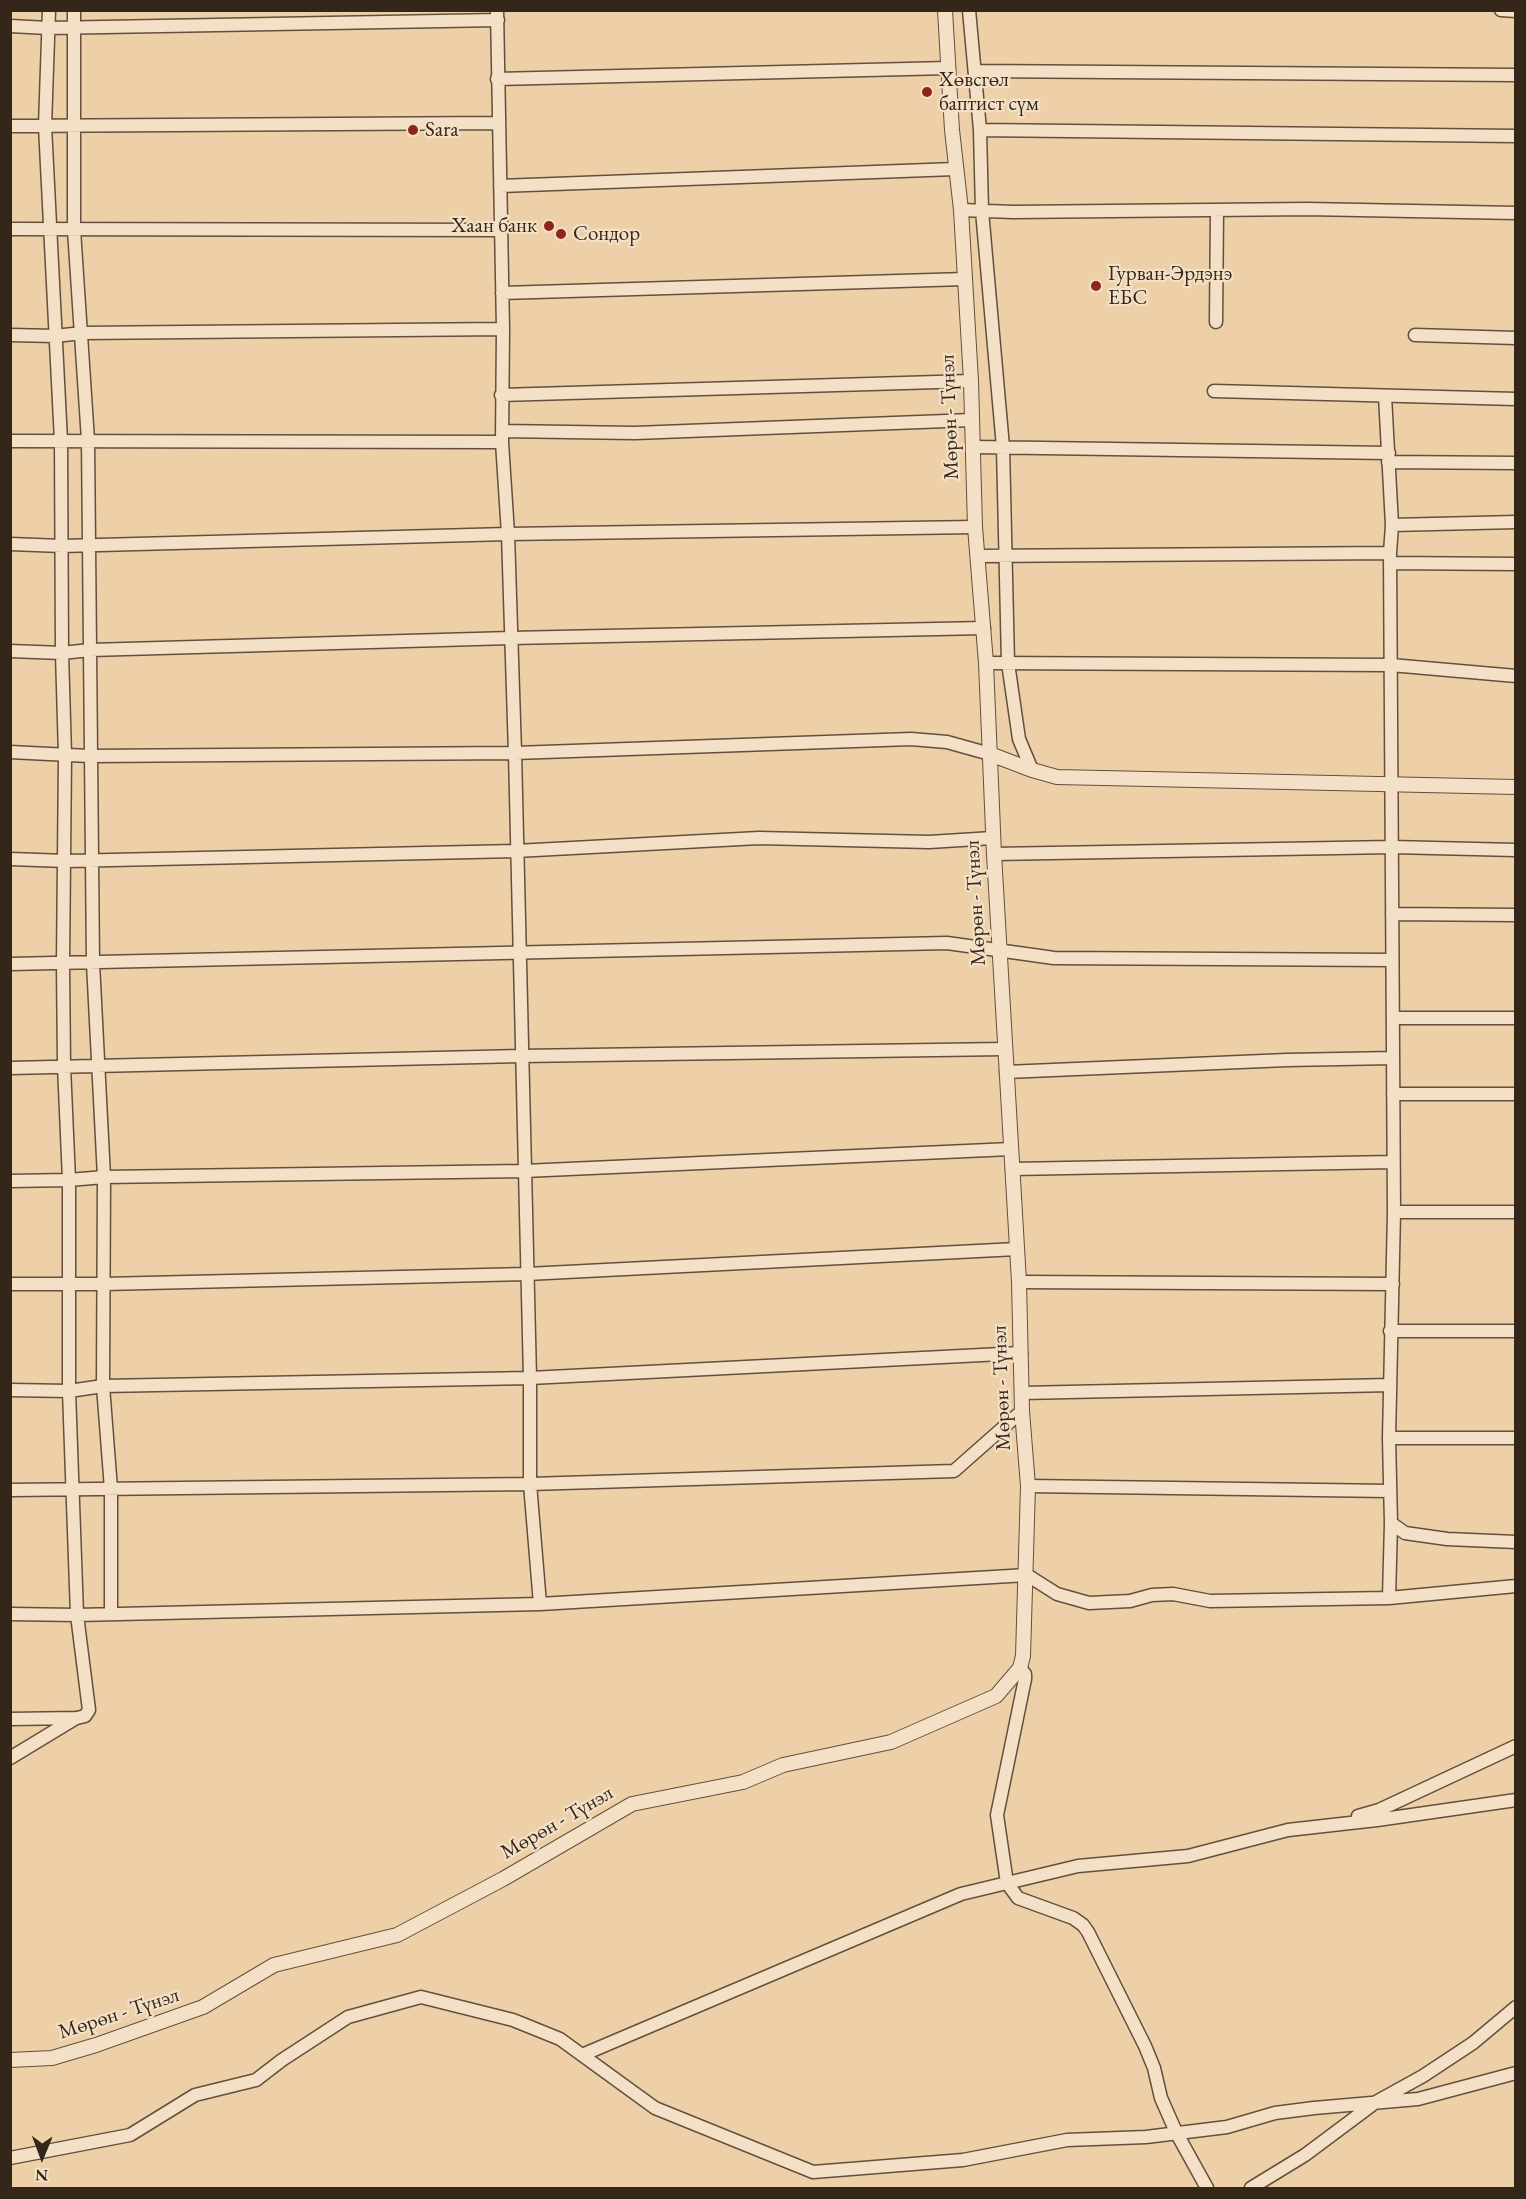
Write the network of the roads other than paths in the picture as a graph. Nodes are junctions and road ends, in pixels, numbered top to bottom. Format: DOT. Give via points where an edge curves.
graph roads {
  1 [pos="49,10"];
  2 [pos="74,10"];
  3 [pos="945,10"];
  4 [pos="969,10"];
  5 [pos="1501,10"];
  6 [pos="1515,11"];
  7 [pos="497,15"];
  8 [pos="10,26"];
  9 [pos="73,27"];
  10 [pos="48,28"];
  11 [pos="948,68"];
  12 [pos="976,71"];
  13 [pos="1515,75"];
  14 [pos="497,79"];
  15 [pos="498,123"];
  16 [pos="75,124"];
  17 [pos="10,126"];
  18 [pos="45,126"];
  19 [pos="980,130"];
  20 [pos="1515,136"];
  21 [pos="956,169"];
  22 [pos="500,186"];
  23 [pos="961,210"];
  24 [pos="1217,210"];
  25 [pos="982,211"];
  26 [pos="1515,213"];
  27 [pos="10,228"];
  28 [pos="51,229"];
  29 [pos="74,230"];
  30 [pos="501,231"];
  31 [pos="964,279"];
  32 [pos="502,293"];
  33 [pos="1216,322"];
  34 [pos="503,329"];
  35 [pos="81,333"];
  36 [pos="10,335"];
  37 [pos="1414,335"];
  38 [pos="55,336"];
  39 [pos="1515,338"];
  40 [pos="971,381"];
  41 [pos="1214,390"];
  42 [pos="501,394"];
  43 [pos="1385,396"];
  44 [pos="1515,399"];
  45 [pos="972,420"];
  46 [pos="502,437"];
  47 [pos="10,441"];
  48 [pos="61,441"];
  49 [pos="88,441"];
  50 [pos="973,447"];
  51 [pos="1003,447"];
  52 [pos="1388,458"];
  53 [pos="1515,464"];
  54 [pos="1515,522"];
  55 [pos="1392,525"];
  56 [pos="975,527"];
  57 [pos="508,534"];
  58 [pos="10,544"];
  59 [pos="90,545"];
  60 [pos="62,546"];
  61 [pos="978,556"];
  62 [pos="1005,556"];
  63 [pos="1390,558"];
  64 [pos="1515,564"];
  65 [pos="984,628"];
  66 [pos="511,638"];
  67 [pos="90,650"];
  68 [pos="10,651"];
  69 [pos="62,652"];
  70 [pos="986,663"];
  71 [pos="1008,663"];
  72 [pos="1390,665"];
  73 [pos="1515,676"];
  74 [pos="10,752"];
  75 [pos="515,753"];
  76 [pos="990,754"];
  77 [pos="66,755"];
  78 [pos="89,756"];
  79 [pos="1032,770"];
  80 [pos="1391,784"];
  81 [pos="1515,787"];
  82 [pos="993,837"];
  83 [pos="1392,847"];
  84 [pos="1515,850"];
  85 [pos="516,851"];
  86 [pos="994,854"];
  87 [pos="10,859"];
  88 [pos="92,860"];
  89 [pos="66,861"];
  90 [pos="1392,914"];
  91 [pos="1515,915"];
  92 [pos="1000,951"];
  93 [pos="519,952"];
  94 [pos="1392,960"];
  95 [pos="93,963"];
  96 [pos="10,964"];
  97 [pos="63,964"];
  98 [pos="1393,1018"];
  99 [pos="1515,1018"];
  100 [pos="1004,1049"];
  101 [pos="521,1056"];
  102 [pos="1393,1058"];
  103 [pos="99,1065"];
  104 [pos="64,1066"];
  105 [pos="10,1068"];
  106 [pos="1006,1072"];
  107 [pos="1393,1094"];
  108 [pos="1515,1094"];
  109 [pos="1011,1149"];
  110 [pos="1393,1162"];
  111 [pos="1012,1168"];
  112 [pos="524,1172"];
  113 [pos="104,1178"];
  114 [pos="69,1180"];
  115 [pos="10,1181"];
  116 [pos="1394,1212"];
  117 [pos="1515,1212"];
  118 [pos="1017,1249"];
  119 [pos="527,1274"];
  120 [pos="1019,1282"];
  121 [pos="10,1284"];
  122 [pos="70,1284"];
  123 [pos="104,1284"];
  124 [pos="1393,1284"];
  125 [pos="1390,1331"];
  126 [pos="1515,1331"];
  127 [pos="1021,1353"];
  128 [pos="530,1378"];
  129 [pos="1390,1385"];
  130 [pos="103,1386"];
  131 [pos="10,1390"];
  132 [pos="69,1391"];
  133 [pos="1022,1393"];
  134 [pos="1022,1411"];
  135 [pos="1389,1438"];
  136 [pos="1515,1438"];
  137 [pos="530,1484"];
  138 [pos="1028,1486"];
  139 [pos="74,1489"];
  140 [pos="111,1489"];
  141 [pos="10,1490"];
  142 [pos="1390,1491"];
  143 [pos="1391,1523"];
  144 [pos="1515,1542"];
  145 [pos="1027,1575"];
  146 [pos="1515,1586"];
  147 [pos="1389,1598"];
  148 [pos="540,1604"];
  149 [pos="10,1614"];
  150 [pos="111,1614"];
  151 [pos="77,1615"];
  152 [pos="1020,1668"];
  153 [pos="77,1718"];
  154 [pos="10,1719"];
  155 [pos="1515,1746"];
  156 [pos="10,1758"];
  157 [pos="1515,1800"];
  158 [pos="1311,1828"];
  159 [pos="1007,1882"];
  160 [pos="1515,2007"];
  161 [pos="582,2055"];
  162 [pos="10,2060"];
  163 [pos="1515,2073"];
  164 [pos="1376,2102"];
  165 [pos="1176,2132"];
  166 [pos="10,2158"];
  167 [pos="1207,2188"];
  168 [pos="1251,2188"];
  1 -- 10 [label="street"];
  2 -- 9 [label="street"];
  3 -- 11 [label="street, Мөрөн - Түнэл"];
  4 -- 12 [label="street"];
  5 -- 6 [label="street"];
  7 -- 9 [label="street"];
  7 -- 14 [label="street"];
  8 -- 10 [label="street"];
  9 -- 10 [label="street"];
  9 -- 16 [label="street"];
  10 -- 18 [label="street"];
  11 -- 14 [label="street"];
  11 -- 21 [label="street, Мөрөн - Түнэл"];
  12 -- 13 [label="street"];
  12 -- 19 [label="street"];
  14 -- 15 [label="street"];
  15 -- 16 [label="street"];
  15 -- 22 [label="street"];
  16 -- 18 [label="street"];
  16 -- 29 [label="street"];
  17 -- 18 [label="street"];
  18 -- 28 [label="street"];
  19 -- 20 [label="street"];
  19 -- 25 [label="street"];
  21 -- 22 [label="street"];
  21 -- 23 [label="street, Мөрөн - Түнэл"];
  22 -- 30 [label="street"];
  23 -- 25 [label="street"];
  23 -- 31 [label="street, Мөрөн - Түнэл"];
  24 -- 25 [label="street"];
  24 -- 26 [label="street"];
  24 -- 33 [label="street"];
  25 -- 51 [label="street"];
  27 -- 28 [label="street"];
  28 -- 29 [label="street"];
  28 -- 38 [label="street"];
  29 -- 30 [label="street"];
  29 -- 35 [label="street"];
  30 -- 32 [label="street"];
  31 -- 32 [label="street"];
  31 -- 40 [label="street, Мөрөн - Түнэл"];
  32 -- 34 [label="street"];
  34 -- 35 [label="street"];
  34 -- 42 [label="street"];
  35 -- 38 [label="street"];
  35 -- 49 [label="street"];
  36 -- 38 [label="street"];
  37 -- 39 [label="street"];
  38 -- 48 [label="street"];
  40 -- 42 [label="street"];
  40 -- 45 [label="street, Мөрөн - Түнэл"];
  41 -- 43 [label="street"];
  42 -- 46 [label="street"];
  43 -- 44 [label="street"];
  43 -- 52 [label="street"];
  45 -- 46 [label="street"];
  45 -- 50 [label="street, Мөрөн - Түнэл"];
  46 -- 49 [label="street"];
  46 -- 57 [label="street"];
  47 -- 48 [label="street"];
  48 -- 49 [label="street"];
  48 -- 60 [label="street"];
  49 -- 59 [label="street"];
  50 -- 51 [label="street"];
  50 -- 56 [label="street, Мөрөн - Түнэл"];
  51 -- 52 [label="street"];
  51 -- 62 [label="street"];
  52 -- 53 [label="street"];
  52 -- 55 [label="street"];
  54 -- 55 [label="street"];
  55 -- 63 [label="street"];
  56 -- 57 [label="street"];
  56 -- 61 [label="street, Мөрөн - Түнэл"];
  57 -- 59 [label="street"];
  57 -- 66 [label="street"];
  58 -- 60 [label="street"];
  59 -- 60 [label="street"];
  59 -- 67 [label="street"];
  60 -- 69 [label="street"];
  61 -- 62 [label="street"];
  61 -- 65 [label="street, Мөрөн - Түнэл"];
  62 -- 63 [label="street"];
  62 -- 71 [label="street"];
  63 -- 64 [label="street"];
  63 -- 72 [label="street"];
  65 -- 66 [label="street"];
  65 -- 70 [label="street, Мөрөн - Түнэл"];
  66 -- 67 [label="street"];
  66 -- 75 [label="street"];
  67 -- 69 [label="street"];
  67 -- 78 [label="street"];
  68 -- 69 [label="street"];
  69 -- 77 [label="street"];
  70 -- 71 [label="street"];
  70 -- 76 [label="street, Мөрөн - Түнэл"];
  71 -- 72 [label="street"];
  71 -- 79 [label="street" via="1019,739"];
  72 -- 73 [label="street"];
  72 -- 80 [label="street"];
  74 -- 77 [label="street"];
  75 -- 76 [label="street" via="911,739 947,742"];
  75 -- 78 [label="street"];
  75 -- 85 [label="street"];
  76 -- 79 [label="street"];
  76 -- 82 [label="street, Мөрөн - Түнэл"];
  77 -- 78 [label="street"];
  77 -- 89 [label="street"];
  78 -- 88 [label="street"];
  79 -- 80 [label="street" via="1057,777"];
  80 -- 81 [label="street"];
  80 -- 83 [label="street"];
  82 -- 85 [label="street" via="929,842 759,838"];
  82 -- 86 [label="street, Мөрөн - Түнэл"];
  83 -- 84 [label="street"];
  83 -- 86 [label="street"];
  83 -- 90 [label="street"];
  85 -- 88 [label="street"];
  85 -- 93 [label="street"];
  86 -- 92 [label="street, Мөрөн - Түнэл"];
  87 -- 89 [label="street"];
  88 -- 89 [label="street"];
  88 -- 95 [label="street"];
  89 -- 97 [label="street"];
  90 -- 91 [label="street"];
  90 -- 94 [label="street"];
  92 -- 93 [label="street" via="947,943"];
  92 -- 94 [label="street" via="1054,958"];
  92 -- 100 [label="street, Мөрөн - Түнэл"];
  93 -- 95 [label="street"];
  93 -- 101 [label="street"];
  94 -- 98 [label="street"];
  95 -- 97 [label="street"];
  95 -- 103 [label="street"];
  96 -- 97 [label="street"];
  97 -- 104 [label="street"];
  98 -- 99 [label="street"];
  98 -- 102 [label="street"];
  100 -- 101 [label="street"];
  100 -- 106 [label="street, Мөрөн - Түнэл"];
  101 -- 103 [label="street"];
  101 -- 112 [label="street"];
  102 -- 106 [label="street"];
  102 -- 107 [label="street"];
  103 -- 104 [label="street"];
  103 -- 113 [label="street"];
  104 -- 105 [label="street"];
  104 -- 114 [label="street"];
  106 -- 109 [label="street, Мөрөн - Түнэл"];
  107 -- 108 [label="street"];
  107 -- 110 [label="street"];
  109 -- 111 [label="street, Мөрөн - Түнэл"];
  109 -- 112 [label="street"];
  110 -- 111 [label="street"];
  110 -- 116 [label="street"];
  111 -- 118 [label="street, Мөрөн - Түнэл"];
  112 -- 113 [label="street"];
  112 -- 119 [label="street"];
  113 -- 114 [label="street"];
  113 -- 123 [label="street"];
  114 -- 115 [label="street"];
  114 -- 122 [label="street"];
  116 -- 117 [label="street"];
  116 -- 124 [label="street"];
  118 -- 119 [label="street"];
  118 -- 120 [label="street, Мөрөн - Түнэл"];
  119 -- 123 [label="street"];
  119 -- 128 [label="street"];
  120 -- 124 [label="street"];
  120 -- 127 [label="street, Мөрөн - Түнэл"];
  121 -- 122 [label="street"];
  122 -- 123 [label="street"];
  122 -- 132 [label="street"];
  123 -- 130 [label="street"];
  124 -- 125 [label="street"];
  125 -- 126 [label="street"];
  125 -- 129 [label="street"];
  127 -- 128 [label="street"];
  127 -- 133 [label="street, Мөрөн - Түнэл"];
  128 -- 130 [label="street"];
  128 -- 137 [label="street"];
  129 -- 133 [label="street"];
  129 -- 135 [label="street"];
  130 -- 132 [label="street"];
  130 -- 140 [label="street"];
  131 -- 132 [label="street"];
  132 -- 139 [label="street"];
  133 -- 134 [label="street, Мөрөн - Түнэл"];
  134 -- 137 [label="street" via="954,1471"];
  134 -- 138 [label="street, Мөрөн - Түнэл"];
  135 -- 136 [label="street"];
  135 -- 142 [label="street"];
  137 -- 140 [label="street"];
  137 -- 148 [label="street"];
  138 -- 142 [label="street"];
  138 -- 145 [label="street, Мөрөн - Түнэл"];
  139 -- 140 [label="street"];
  139 -- 141 [label="street"];
  139 -- 151 [label="street"];
  140 -- 150 [label="street"];
  142 -- 143 [label="street"];
  143 -- 144 [label="street" via="1405,1533"];
  143 -- 147 [label="street"];
  145 -- 147 [label="street" via="1057,1594 1089,1603 1173,1594 1210,1601"];
  145 -- 148 [label="street"];
  145 -- 152 [label="street, Мөрөн - Түнэл"];
  146 -- 147 [label="street"];
  148 -- 150 [label="street"];
  149 -- 151 [label="street"];
  150 -- 151 [label="street"];
  151 -- 153 [label="street" via="89,1710"];
  152 -- 159 [label="street" via="1025,1679 997,1815"];
  152 -- 162 [label="street, Мөрөн - Түнэл" via="996,1696 891,1742 783,1765 743,1782 632,1804 397,1935 274,1965 203,2007 96,2045 52,2058"];
  153 -- 154 [label="street"];
  153 -- 156 [label="street"];
  155 -- 158 [label="street" via="1379,1810"];
  157 -- 158 [label="street"];
  158 -- 159 [label="street" via="1288,1830 1188,1856 1077,1866"];
  159 -- 161 [label="street" via="961,1894"];
  159 -- 165 [label="street" via="1018,1898 1083,1925 1145,2046"];
  160 -- 164 [label="street" via="1473,2043"];
  161 -- 165 [label="street" via="655,2108 813,2172 963,2160 1067,2140"];
  161 -- 166 [label="street" via="560,2039 513,2020 421,1997 348,2017 256,2080 195,2095 130,2135"];
  163 -- 164 [label="street" via="1418,2099"];
  164 -- 165 [label="street" via="1284,2112 1227,2127"];
  164 -- 168 [label="street" via="1305,2155"];
  165 -- 167 [label="street"];
}
